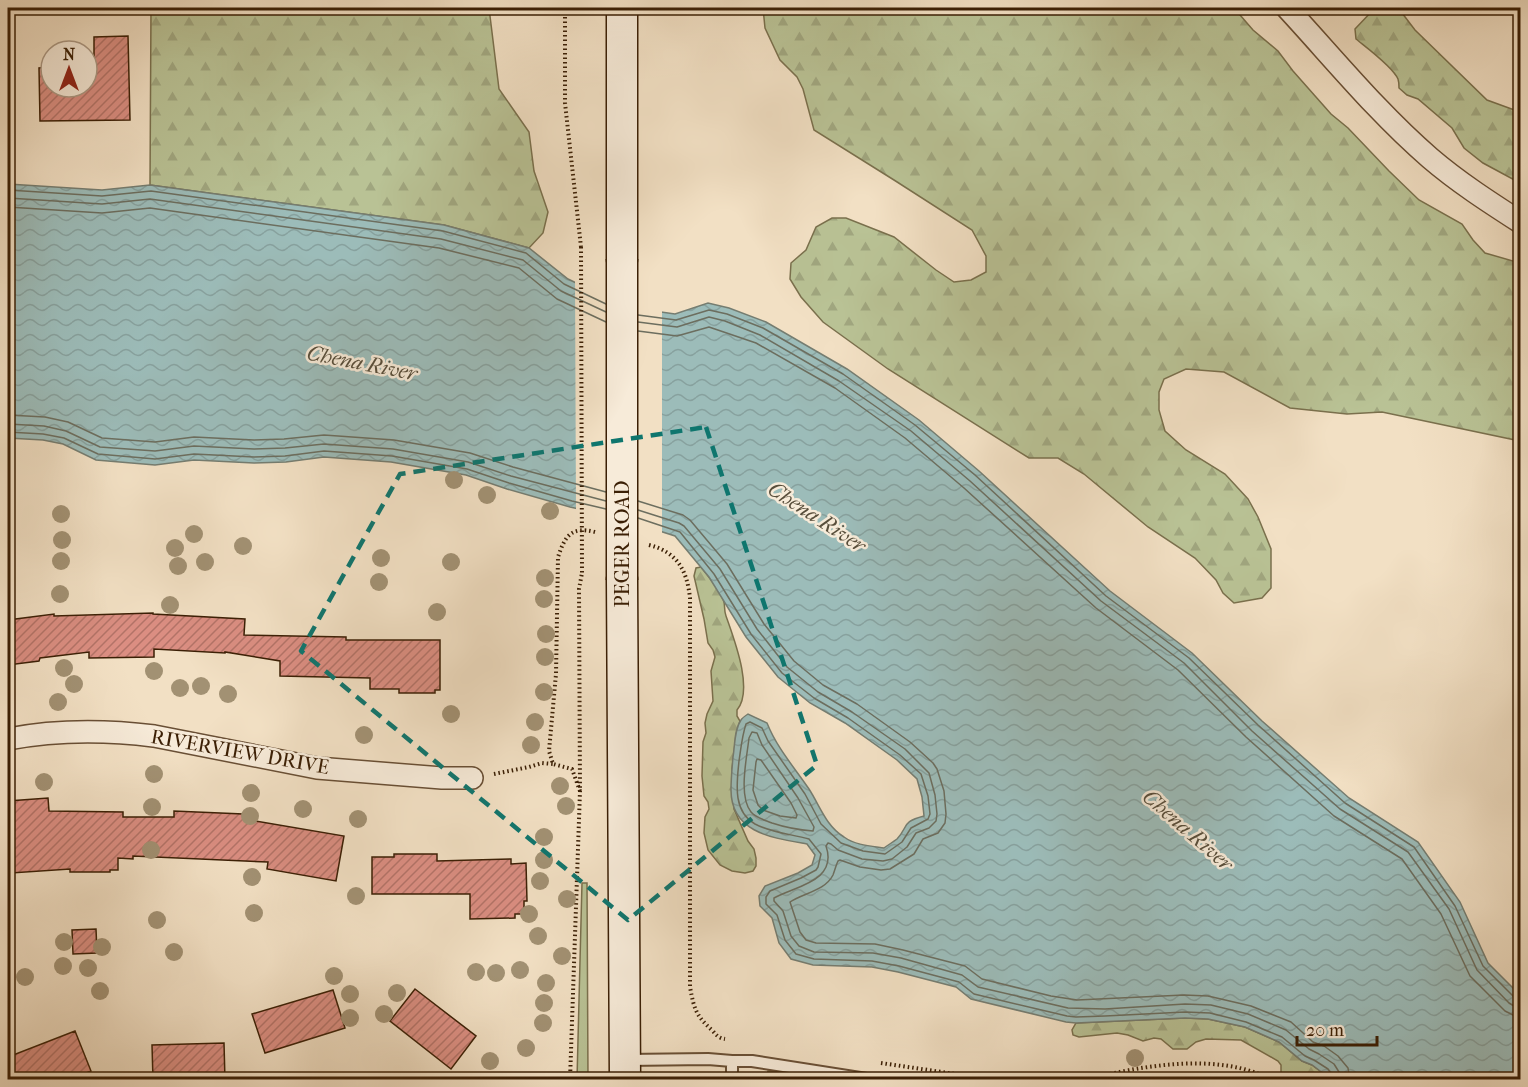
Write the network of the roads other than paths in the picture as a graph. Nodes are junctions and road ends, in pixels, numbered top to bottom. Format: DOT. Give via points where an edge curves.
graph roads {
  1 [pos="622,8"];
  2 [pos="1287,8"];
  3 [pos="1521,222"];
  4 [pos="8,739"];
  5 [pos="472,778"];
  6 [pos="732,1061"];
  7 [pos="624,1070"];
  8 [pos="732,1080"];
  9 [pos="873,1080"];
  1 -- 7 [label="main road, PEGER ROAD, bridge"];
  2 -- 3 [label="street" via="1391,122 1430,158"];
  4 -- 5 [label="street, RIVERVIEW DRIVE" via="68,732 136,734 317,768"];
  6 -- 7 [label="lane" via="708,1059"];
  6 -- 8 [label="lane"];
  6 -- 9 [label="lane"];
}
